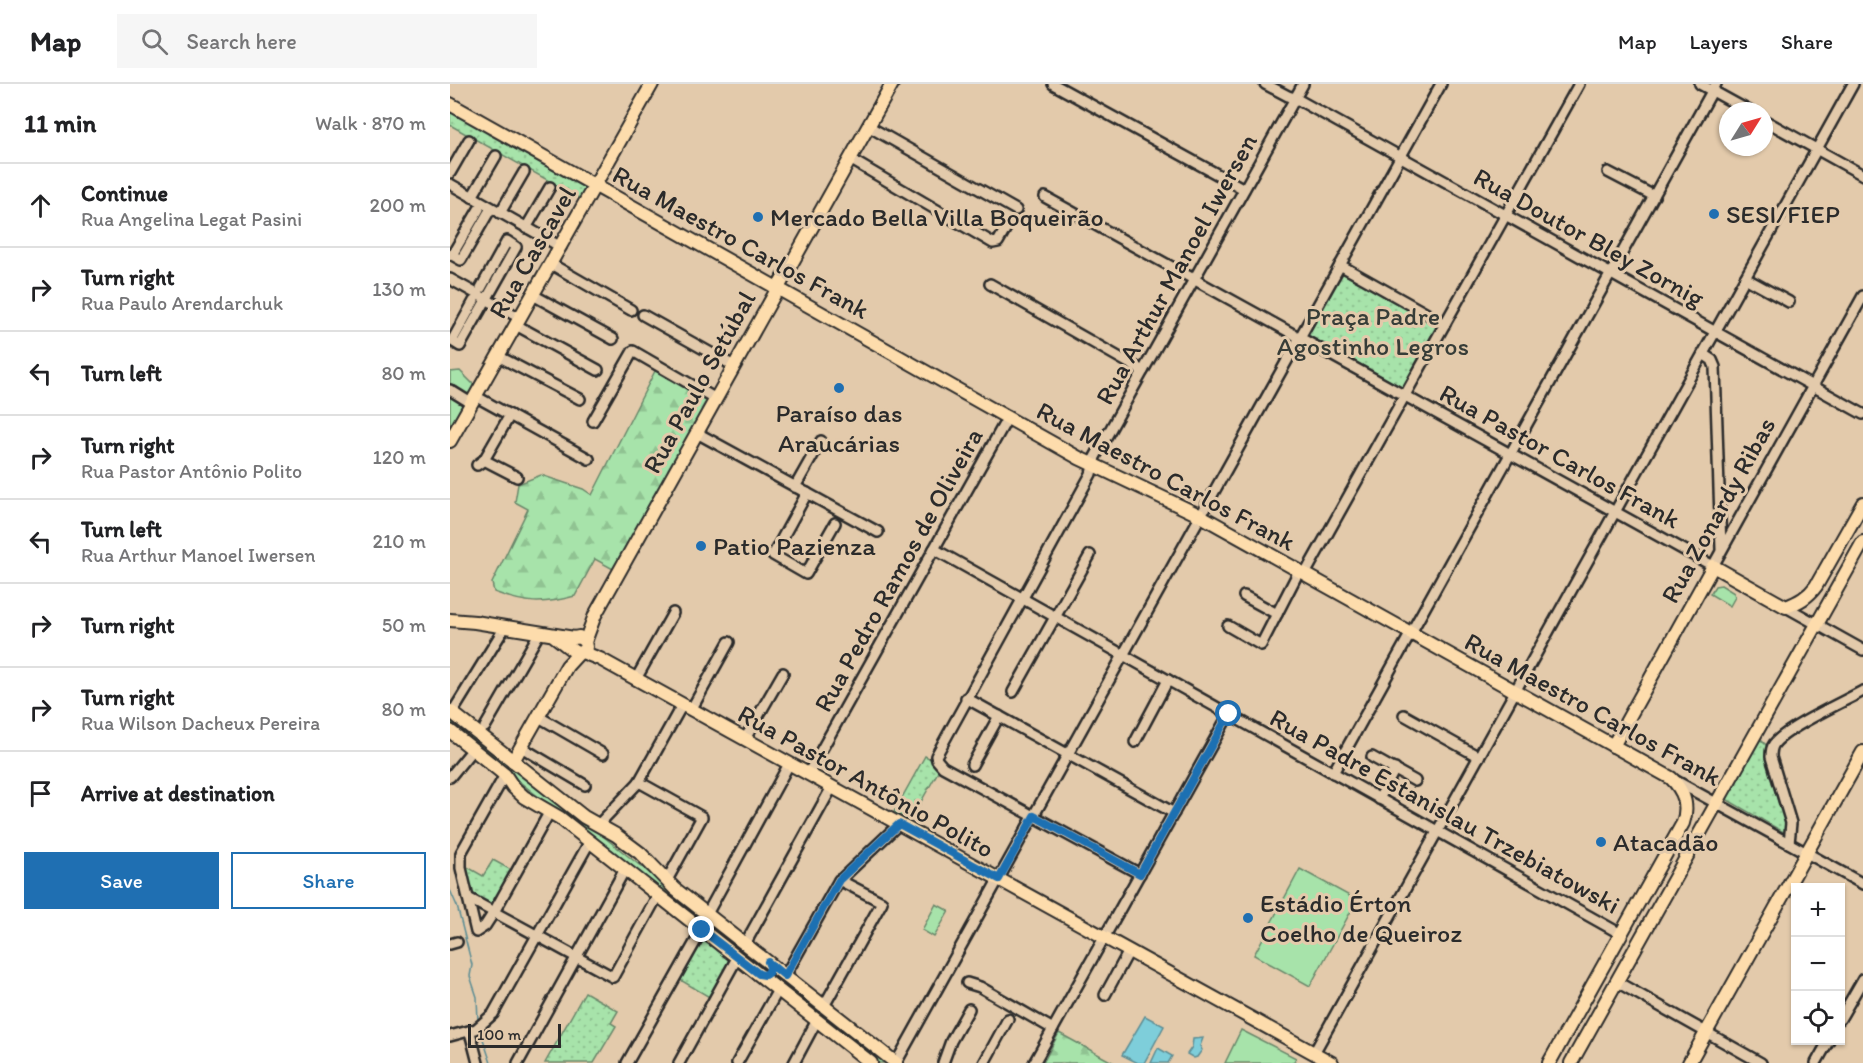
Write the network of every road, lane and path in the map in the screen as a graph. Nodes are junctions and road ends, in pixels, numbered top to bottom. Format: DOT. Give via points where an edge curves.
graph roads {
  1 [pos="652,84"];
  2 [pos="891,84"];
  3 [pos="1053,84"];
  4 [pos="1266,84"];
  5 [pos="1278,84"];
  6 [pos="1303,84"];
  7 [pos="1441,84"];
  8 [pos="1579,84"];
  9 [pos="1700,84"];
  10 [pos="1853,84"];
  11 [pos="1714,86"];
  12 [pos="1295,98"];
  13 [pos="1736,102"];
  14 [pos="450,104"];
  15 [pos="1773,125"];
  16 [pos="868,126"];
  17 [pos="469,140"];
  18 [pos="1817,149"];
  19 [pos="496,156"];
  20 [pos="1401,156"];
  21 [pos="850,159"];
  22 [pos="524,171"];
  23 [pos="1608,172"];
  24 [pos="450,173"];
  25 [pos="1863,175"];
  26 [pos="450,184"];
  27 [pos="596,186"];
  28 [pos="550,187"];
  29 [pos="1244,189"];
  30 [pos="1654,196"];
  31 [pos="472,197"];
  32 [pos="1045,197"];
  33 [pos="479,209"];
  34 [pos="496,210"];
  35 [pos="1016,210"];
  36 [pos="1506,215"];
  37 [pos="485,219"];
  38 [pos="472,221"];
  39 [pos="526,228"];
  40 [pos="1006,228"];
  41 [pos="561,247"];
  42 [pos="551,264"];
  43 [pos="1340,265"];
  44 [pos="1611,273"];
  45 [pos="1745,278"];
  46 [pos="450,279"];
  47 [pos="486,279"];
  48 [pos="1194,280"];
  49 [pos="990,284"];
  50 [pos="481,288"];
  51 [pos="778,288"];
  52 [pos="533,295"];
  53 [pos="1863,296"];
  54 [pos="480,301"];
  55 [pos="1789,302"];
  56 [pos="632,310"];
  57 [pos="643,315"];
  58 [pos="518,322"];
  59 [pos="1445,324"];
  60 [pos="1716,332"];
  61 [pos="1299,338"];
  62 [pos="613,339"];
  63 [pos="1703,354"];
  64 [pos="498,356"];
  65 [pos="734,366"];
  66 [pos="597,370"];
  67 [pos="1143,371"];
  68 [pos="1813,386"];
  69 [pos="450,390"];
  70 [pos="1405,396"];
  71 [pos="580,399"];
  72 [pos="716,399"];
  73 [pos="473,400"];
  74 [pos="1863,414"];
  75 [pos="510,415"];
  76 [pos="1008,417"];
  77 [pos="593,421"];
  78 [pos="697,433"];
  79 [pos="450,441"];
  80 [pos="822,441"];
  81 [pos="1510,454"];
  82 [pos="589,459"];
  83 [pos="1093,465"];
  84 [pos="517,477"];
  85 [pos="795,487"];
  86 [pos="807,493"];
  87 [pos="1863,503"];
  88 [pos="1615,512"];
  89 [pos="1201,516"];
  90 [pos="835,523"];
  91 [pos="878,532"];
  92 [pos="1863,542"];
  93 [pos="934,549"];
  94 [pos="1721,552"];
  95 [pos="1089,555"];
  96 [pos="1713,566"];
  97 [pos="1302,573"];
  98 [pos="1244,596"];
  99 [pos="1022,598"];
  100 [pos="1786,606"];
  101 [pos="673,613"];
  102 [pos="1277,614"];
  103 [pos="1055,617"];
  104 [pos="450,620"];
  105 [pos="1817,624"];
  106 [pos="1228,626"];
  107 [pos="506,627"];
  108 [pos="1411,633"];
  109 [pos="546,634"];
  110 [pos="729,642"];
  111 [pos="578,647"];
  112 [pos="1863,650"];
  113 [pos="1123,655"];
  114 [pos="783,673"];
  115 [pos="636,679"];
  116 [pos="1168,680"];
  117 [pos="1863,691"];
  118 [pos="1013,692"];
  119 [pos="1516,692"];
  120 [pos="966,698"];
  121 [pos="686,707"];
  122 [pos="451,712"];
  123 [pos="1229,714"];
  124 [pos="1404,715"];
  125 [pos="999,716"];
  126 [pos="539,717"];
  127 [pos="485,727"];
  128 [pos="450,731"];
  129 [pos="745,739"];
  130 [pos="1135,742"];
  131 [pos="1612,746"];
  132 [pos="521,747"];
  133 [pos="473,749"];
  134 [pos="1863,752"];
  135 [pos="603,754"];
  136 [pos="1068,754"];
  137 [pos="1372,757"];
  138 [pos="1479,758"];
  139 [pos="513,761"];
  140 [pos="789,764"];
  141 [pos="972,765"];
  142 [pos="1395,769"];
  143 [pos="1333,773"];
  144 [pos="808,774"];
  145 [pos="505,775"];
  146 [pos="450,777"];
  147 [pos="1671,778"];
  148 [pos="1415,781"];
  149 [pos="639,782"];
  150 [pos="585,784"];
  151 [pos="832,787"];
  152 [pos="1379,799"];
  153 [pos="1713,801"];
  154 [pos="549,813"];
  155 [pos="1174,813"];
  156 [pos="1034,816"];
  157 [pos="899,824"];
  158 [pos="598,825"];
  159 [pos="1438,832"];
  160 [pos="590,842"];
  161 [pos="1789,843"];
  162 [pos="1807,853"];
  163 [pos="625,869"];
  164 [pos="1140,874"];
  165 [pos="999,879"];
  166 [pos="667,880"];
  167 [pos="839,880"];
  168 [pos="1863,884"];
  169 [pos="658,895"];
  170 [pos="468,898"];
  171 [pos="494,912"];
  172 [pos="707,914"];
  173 [pos="702,930"];
  174 [pos="1621,934"];
  175 [pos="537,936"];
  176 [pos="1104,938"];
  177 [pos="745,944"];
  178 [pos="1129,951"];
  179 [pos="577,957"];
  180 [pos="737,958"];
  181 [pos="768,962"];
  182 [pos="759,974"];
  183 [pos="785,976"];
  184 [pos="1863,979"];
  185 [pos="1617,982"];
  186 [pos="967,983"];
  187 [pos="778,990"];
  188 [pos="1105,995"];
  189 [pos="825,1006"];
  190 [pos="969,1009"];
  191 [pos="1845,1010"];
  192 [pos="1008,1019"];
  193 [pos="817,1020"];
  194 [pos="476,1029"];
  195 [pos="1053,1029"];
  196 [pos="855,1030"];
  197 [pos="1707,1032"];
  198 [pos="450,1036"];
  199 [pos="843,1041"];
  200 [pos="1827,1045"];
  201 [pos="1312,1058"];
  202 [pos="478,1063"];
  203 [pos="518,1063"];
  204 [pos="627,1063"];
  205 [pos="679,1063"];
  206 [pos="737,1063"];
  207 [pos="794,1063"];
  208 [pos="871,1063"];
  209 [pos="896,1063"];
  210 [pos="943,1063"];
  211 [pos="984,1063"];
  212 [pos="1034,1063"];
  213 [pos="1332,1063"];
  214 [pos="1550,1063"];
  215 [pos="1571,1063"];
  216 [pos="1689,1063"];
  217 [pos="1761,1063"];
  218 [pos="1816,1063"];
  1 -- 27 [label="main road, Rua Cascavel"];
  2 -- 16 [label="main road, Rua Paulo Setúbal"];
  3 -- 29 [label="street"];
  4 -- 12 [label="street, Rua Doutor Bley Zornig"];
  5 -- 12 [label="street, Rua Doutor Bley Zornig"];
  6 -- 12 [label="street, Rua Arthur Manoel Iwersen"];
  7 -- 20 [label="street"];
  8 -- 36 [label="street"];
  9 -- 11 [label="street"];
  10 -- 18 [label="street"];
  11 -- 13 [label="street"];
  11 -- 30 [label="street"];
  12 -- 20 [label="street, Rua Doutor Bley Zornig"];
  12 -- 29 [label="street, Rua Arthur Manoel Iwersen"];
  14 -- 27 [label="main road, Rua Maestro Carlos Frank"];
  15 -- 18 [label="street"];
  16 -- 21 [label="main road, Rua Paulo Setúbal"];
  16 -- 35 [label="street"];
  17 -- 24 [label="street"];
  18 -- 25 [label="street"];
  18 -- 45 [label="street"];
  19 -- 31 [label="street"];
  20 -- 36 [label="street, Rua Doutor Bley Zornig"];
  20 -- 43 [label="street"];
  21 -- 40 [label="street" via="993,243 998,242"];
  21 -- 51 [label="main road, Rua Paulo Setúbal"];
  22 -- 34 [label="street"];
  23 -- 30 [label="street"];
  26 -- 31 [label="street"];
  27 -- 41 [label="main road, Rua Cascavel"];
  27 -- 51 [label="main road, Rua Maestro Carlos Frank"];
  28 -- 39 [label="street"];
  29 -- 48 [label="street, Rua Arthur Manoel Iwersen"];
  30 -- 44 [label="street"];
  31 -- 34 [label="street"];
  32 -- 48 [label="street, Rua Pastor Carlos Frank"];
  33 -- 38 [label="street"];
  34 -- 37 [label="street"];
  34 -- 39 [label="street"];
  36 -- 44 [label="street, Rua Doutor Bley Zornig"];
  36 -- 59 [label="street"];
  37 -- 38 [label="street"];
  37 -- 38 [label="street" via="461,260 452,255"];
  39 -- 41 [label="street"];
  41 -- 42 [label="main road, Rua Cascavel"];
  42 -- 52 [label="main road, Rua Cascavel"];
  42 -- 56 [label="street"];
  43 -- 59 [label="street"];
  43 -- 61 [label="street"];
  44 -- 60 [label="street, Rua Doutor Bley Zornig"];
  44 -- 81 [label="street"];
  45 -- 55 [label="street"];
  45 -- 60 [label="street"];
  46 -- 54 [label="street"];
  47 -- 50 [label="street"];
  47 -- 54 [label="street"];
  47 -- 54 [label="street" via="507,242 516,247"];
  48 -- 61 [label="street, Rua Pastor Carlos Frank"];
  48 -- 67 [label="street, Rua Arthur Manoel Iwersen"];
  49 -- 67 [label="street"];
  51 -- 65 [label="main road, Rua Paulo Setúbal"];
  51 -- 76 [label="main road, Rua Maestro Carlos Frank"];
  52 -- 58 [label="main road, Rua Cascavel"];
  52 -- 62 [label="street"];
  53 -- 68 [label="street, Rua Zonardy Ribas"];
  54 -- 58 [label="street"];
  57 -- 65 [label="street"];
  58 -- 64 [label="main road, Rua Cascavel"];
  58 -- 66 [label="street"];
  59 -- 70 [label="street"];
  60 -- 63 [label="street"];
  60 -- 68 [label="street, Rua Doutor Bley Zornig"];
  61 -- 70 [label="street, Rua Pastor Carlos Frank"];
  61 -- 89 [label="street"];
  63 -- 88 [label="street"];
  63 -- 94 [label="street" via="1715,367"];
  64 -- 71 [label="street"];
  64 -- 73 [label="main road, Rua Cascavel"];
  65 -- 72 [label="main road, Rua Paulo Setúbal"];
  67 -- 83 [label="street, Rua Arthur Manoel Iwersen"];
  68 -- 74 [label="street, Rua Doutor Bley Zornig"];
  68 -- 94 [label="street, Rua Zonardy Ribas"];
  69 -- 73 [label="street"];
  70 -- 81 [label="street, Rua Pastor Carlos Frank"];
  70 -- 97 [label="street"];
  72 -- 77 [label="street" via="633,351"];
  72 -- 78 [label="main road, Rua Paulo Setúbal"];
  73 -- 75 [label="street"];
  73 -- 79 [label="main road, Rua Cascavel"];
  75 -- 82 [label="street"];
  75 -- 84 [label="street" via="480,463"];
  76 -- 83 [label="main road, Rua Maestro Carlos Frank"];
  76 -- 93 [label="street, Rua Pedro Ramos de Oliveira"];
  78 -- 85 [label="street"];
  78 -- 111 [label="main road, Rua Paulo Setúbal"];
  80 -- 85 [label="street"];
  81 -- 88 [label="street, Rua Pastor Carlos Frank"];
  81 -- 108 [label="street"];
  83 -- 89 [label="main road, Rua Maestro Carlos Frank"];
  83 -- 99 [label="street, Rua Arthur Manoel Iwersen"];
  85 -- 86 [label="street"];
  86 -- 90 [label="street" via="773,555 806,574"];
  86 -- 91 [label="street"];
  87 -- 100 [label="main road" via="1816,586 1806,597"];
  88 -- 96 [label="street, Rua Pastor Carlos Frank"];
  88 -- 119 [label="street"];
  89 -- 97 [label="main road, Rua Maestro Carlos Frank"];
  89 -- 113 [label="street"];
  92 -- 105 [label="main road"];
  93 -- 99 [label="street, Rua Padre Estanislau Trzebiatowski"];
  93 -- 144 [label="street, Rua Pedro Ramos de Oliveira"];
  94 -- 96 [label="street, Rua Zonardy Ribas"];
  95 -- 103 [label="street"];
  96 -- 100 [label="main road, Rua Pastor Carlos Frank"];
  96 -- 131 [label="main road, Rua Zonardy Ribas"];
  97 -- 102 [label="street"];
  97 -- 108 [label="main road, Rua Maestro Carlos Frank"];
  98 -- 102 [label="street"];
  99 -- 103 [label="street, Rua Padre Estanislau Trzebiatowski"];
  99 -- 120 [label="street, Rua Arthur Manoel Iwersen"];
  100 -- 105 [label="street, Rua Pastor Carlos Frank"];
  101 -- 115 [label="street"];
  102 -- 106 [label="street" via="1261,645"];
  103 -- 113 [label="street, Rua Padre Estanislau Trzebiatowski"];
  103 -- 118 [label="street"];
  104 -- 107 [label="main road, Rua Pastor Antônio Polito"];
  105 -- 112 [label="street, Rua Pastor Carlos Frank"];
  105 -- 153 [label="main road"];
  107 -- 109 [label="main road, Rua Pastor Antônio Polito"];
  107 -- 122 [label="street"];
  108 -- 119 [label="main road, Rua Maestro Carlos Frank"];
  108 -- 143 [label="street"];
  109 -- 111 [label="main road, Rua Pastor Antônio Polito"];
  109 -- 127 [label="street"];
  110 -- 121 [label="street"];
  111 -- 115 [label="main road, Rua Pastor Antônio Polito"];
  111 -- 126 [label="main road, Rua Paulo Setúbal"];
  113 -- 116 [label="street, Rua Padre Estanislau Trzebiatowski"];
  113 -- 136 [label="street"];
  114 -- 129 [label="street"];
  115 -- 121 [label="main road, Rua Pastor Antônio Polito"];
  116 -- 123 [label="street, Rua Padre Estanislau Trzebiatowski"];
  116 -- 130 [label="street"];
  117 -- 161 [label="street" via="1789,732 1771,749 1791,823"];
  119 -- 131 [label="main road, Rua Maestro Carlos Frank"];
  119 -- 138 [label="street"];
  120 -- 125 [label="street"];
  120 -- 156 [label="street, Rua Arthur Manoel Iwersen" via="937,751 937,760 943,767"];
  121 -- 129 [label="main road, Rua Pastor Antônio Polito"];
  121 -- 149 [label="street"];
  122 -- 139 [label="main road"];
  123 -- 143 [label="street, Rua Padre Estanislau Trzebiatowski"];
  123 -- 155 [label="street"];
  124 -- 138 [label="street"];
  125 -- 136 [label="street"];
  125 -- 141 [label="street"];
  126 -- 132 [label="main road, Rua Paulo Setúbal"];
  126 -- 135 [label="street"];
  128 -- 133 [label="main road"];
  129 -- 140 [label="main road, Rua Pastor Antônio Polito"];
  131 -- 147 [label="main road, Rua Maestro Carlos Frank"];
  132 -- 139 [label="main road, Rua Paulo Setúbal"];
  132 -- 150 [label="street"];
  133 -- 145 [label="main road"];
  133 -- 146 [label="street"];
  134 -- 162 [label="main road"];
  136 -- 155 [label="street"];
  136 -- 156 [label="street"];
  137 -- 142 [label="street"];
  138 -- 159 [label="street"];
  139 -- 158 [label="main road"];
  140 -- 144 [label="main road, Rua Pastor Antônio Polito"];
  140 -- 172 [label="street"];
  142 -- 148 [label="street"];
  142 -- 152 [label="street"];
  143 -- 152 [label="street, Rua Padre Estanislau Trzebiatowski"];
  144 -- 151 [label="main road, Rua Pastor Antônio Polito"];
  145 -- 154 [label="main road" via="517,791"];
  145 -- 170 [label="street" via="462,853"];
  147 -- 153 [label="street, Rua Maestro Carlos Frank"];
  147 -- 174 [label="main road" via="1683,795 1685,817"];
  149 -- 158 [label="street"];
  149 -- 166 [label="street" via="702,817"];
  151 -- 157 [label="main road, Rua Pastor Antônio Polito"];
  151 -- 177 [label="street"];
  152 -- 159 [label="street, Rua Padre Estanislau Trzebiatowski"];
  153 -- 161 [label="street, Rua Maestro Carlos Frank"];
  153 -- 185 [label="main road"];
  154 -- 160 [label="main road"];
  154 -- 171 [label="street"];
  155 -- 164 [label="street"];
  156 -- 164 [label="street"];
  156 -- 165 [label="street"];
  157 -- 165 [label="main road, Rua Pastor Antônio Polito"];
  157 -- 167 [label="street"];
  158 -- 166 [label="main road" via="640,853"];
  159 -- 174 [label="street, Rua Padre Estanislau Trzebiatowski"];
  159 -- 201 [label="street"];
  160 -- 163 [label="main road"];
  160 -- 175 [label="street"];
  161 -- 162 [label="street, Rua Maestro Carlos Frank"];
  162 -- 168 [label="street, Rua Maestro Carlos Frank"];
  162 -- 197 [label="main road"];
  163 -- 169 [label="main road"];
  163 -- 179 [label="street"];
  164 -- 176 [label="street"];
  165 -- 176 [label="main road, Rua Pastor Antônio Polito"];
  165 -- 209 [label="street"];
  166 -- 172 [label="main road"];
  167 -- 183 [label="street"];
  167 -- 189 [label="street" via="882,902"];
  169 -- 173 [label="main road"];
  169 -- 179 [label="street" via="613,977"];
  170 -- 171 [label="street"];
  170 -- 171 [label="street" via="476,932"];
  171 -- 175 [label="street"];
  172 -- 177 [label="main road"];
  173 -- 180 [label="main road"];
  173 -- 204 [label="street"];
  174 -- 214 [label="main road"];
  175 -- 179 [label="street"];
  175 -- 194 [label="street" via="494,1014"];
  176 -- 178 [label="main road, Rua Pastor Antônio Polito"];
  176 -- 195 [label="street"];
  177 -- 181 [label="main road"];
  178 -- 188 [label="street"];
  178 -- 201 [label="main road, Rua Pastor Antônio Polito"];
  179 -- 203 [label="street"];
  180 -- 182 [label="main road"];
  180 -- 205 [label="street"];
  181 -- 182 [label="main road" via="769,972"];
  181 -- 183 [label="main road"];
  182 -- 187 [label="main road"];
  183 -- 189 [label="main road"];
  184 -- 191 [label="street"];
  185 -- 197 [label="street"];
  185 -- 215 [label="main road"];
  186 -- 195 [label="street"];
  187 -- 193 [label="main road"];
  187 -- 206 [label="street"];
  189 -- 196 [label="main road"];
  190 -- 210 [label="street"];
  192 -- 211 [label="street"];
  193 -- 199 [label="main road"];
  193 -- 207 [label="street"];
  194 -- 198 [label="street"];
  194 -- 202 [label="street"];
  195 -- 212 [label="street"];
  196 -- 199 [label="main road" via="846,1032"];
  196 -- 209 [label="main road"];
  197 -- 216 [label="main road"];
  197 -- 217 [label="street"];
  199 -- 208 [label="main road"];
  200 -- 218 [label="street"];
  201 -- 213 [label="main road, Rua Pastor Antônio Polito"];
}
